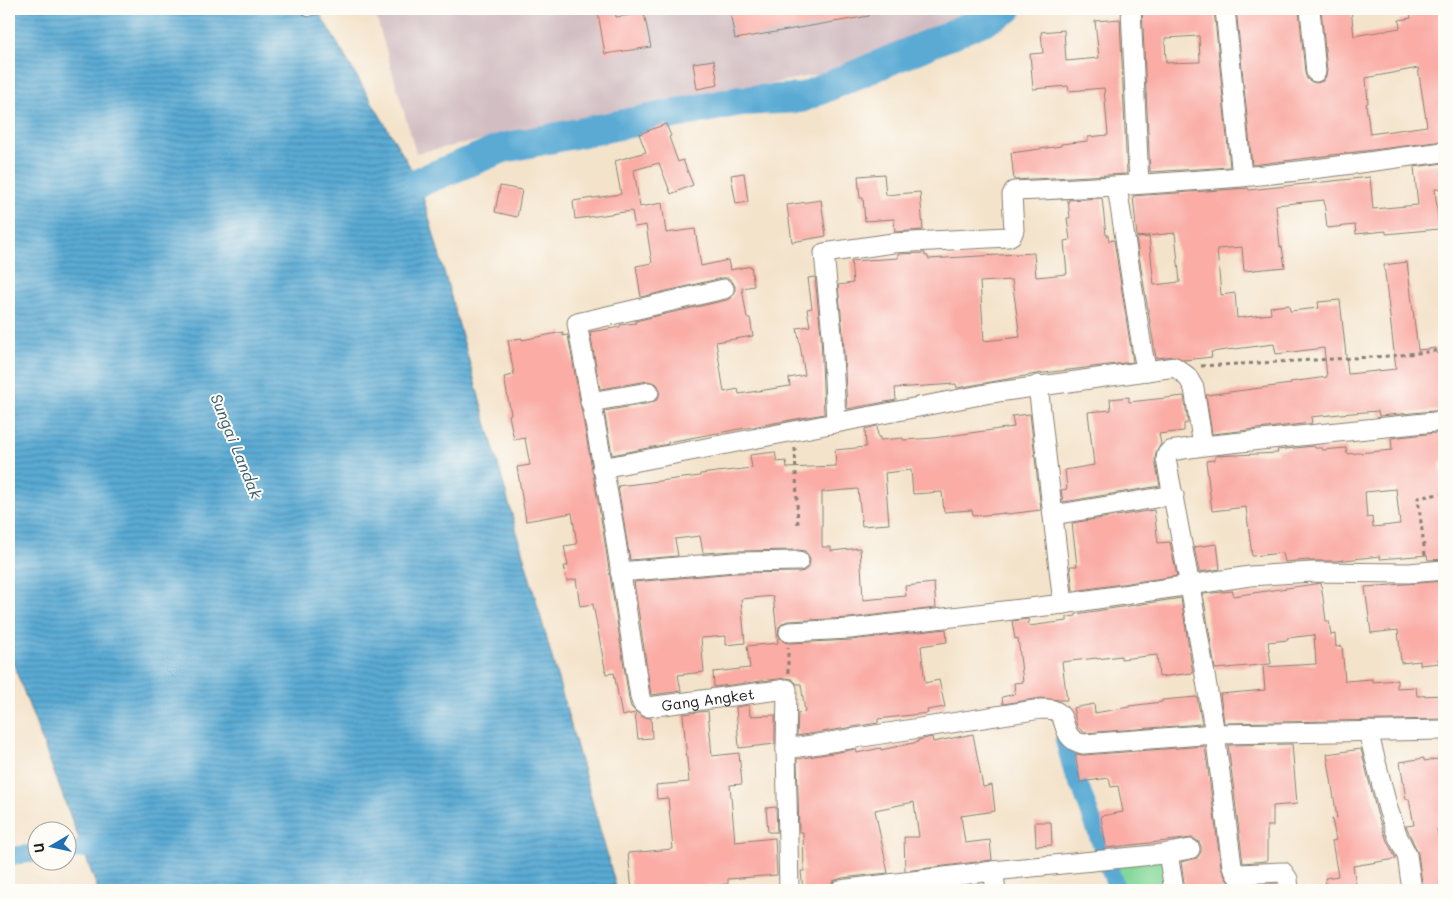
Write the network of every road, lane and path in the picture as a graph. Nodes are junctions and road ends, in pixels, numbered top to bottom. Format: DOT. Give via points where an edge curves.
graph roads {
  1 [pos="1131,9"];
  2 [pos="1225,9"];
  3 [pos="1310,9"];
  4 [pos="1316,72"];
  5 [pos="1444,152"];
  6 [pos="1242,176"];
  7 [pos="1140,183"];
  8 [pos="1117,187"];
  9 [pos="724,289"];
  10 [pos="1444,350"];
  11 [pos="1176,367"];
  12 [pos="1147,371"];
  13 [pos="1038,385"];
  14 [pos="649,392"];
  15 [pos="590,402"];
  16 [pos="1444,421"];
  17 [pos="836,422"];
  18 [pos="795,430"];
  19 [pos="1203,446"];
  20 [pos="602,468"];
  21 [pos="1444,493"];
  22 [pos="1174,495"];
  23 [pos="1053,515"];
  24 [pos="798,528"];
  25 [pos="798,561"];
  26 [pos="1436,571"];
  27 [pos="620,572"];
  28 [pos="1190,586"];
  29 [pos="1063,604"];
  30 [pos="789,632"];
  31 [pos="787,689"];
  32 [pos="1368,730"];
  33 [pos="1444,730"];
  34 [pos="1215,734"];
  35 [pos="786,749"];
  36 [pos="1190,849"];
  37 [pos="1168,853"];
  38 [pos="993,871"];
  39 [pos="789,890"];
  40 [pos="840,890"];
  41 [pos="996,890"];
  42 [pos="1174,890"];
  43 [pos="1289,890"];
  44 [pos="1412,890"];
  1 -- 7 [label="street"];
  2 -- 6 [label="street"];
  3 -- 4 [label="street"];
  5 -- 6 [label="street"];
  6 -- 7 [label="street"];
  7 -- 8 [label="street"];
  8 -- 12 [label="street"];
  8 -- 17 [label="street" via="1014,191 1014,230 1008,237 893,243 824,253"];
  9 -- 15 [label="street, Gang Angket" via="577,323"];
  10 -- 11 [label="path" via="1391,356"];
  11 -- 12 [label="street"];
  11 -- 19 [label="street" via="1194,388"];
  12 -- 13 [label="street"];
  13 -- 17 [label="street"];
  13 -- 23 [label="street"];
  14 -- 15 [label="street"];
  15 -- 20 [label="street, Gang Angket"];
  16 -- 19 [label="street"];
  17 -- 18 [label="street"];
  18 -- 20 [label="street"];
  18 -- 24 [label="path"];
  19 -- 22 [label="street" via="1167,454"];
  20 -- 27 [label="street, Gang Angket"];
  21 -- 26 [label="path" via="1418,498"];
  22 -- 23 [label="street"];
  22 -- 28 [label="street"];
  23 -- 29 [label="street"];
  25 -- 27 [label="street" via="734,562"];
  26 -- 28 [label="street" via="1312,572 1226,579"];
  27 -- 31 [label="street, Gang Angket" via="640,697 646,706"];
  28 -- 29 [label="street"];
  28 -- 34 [label="street"];
  29 -- 30 [label="street" via="850,629"];
  30 -- 31 [label="path"];
  31 -- 35 [label="street"];
  32 -- 33 [label="street"];
  32 -- 34 [label="street"];
  32 -- 44 [label="street" via="1388,809 1407,855"];
  34 -- 35 [label="street" via="1084,744 1068,735 1061,715 1054,710 1041,709"];
  34 -- 43 [label="street" via="1234,872 1283,872 1288,879"];
  35 -- 39 [label="street"];
  36 -- 37 [label="street"];
  37 -- 38 [label="street"];
  37 -- 42 [label="street"];
  38 -- 40 [label="street"];
  38 -- 41 [label="street"];
}
